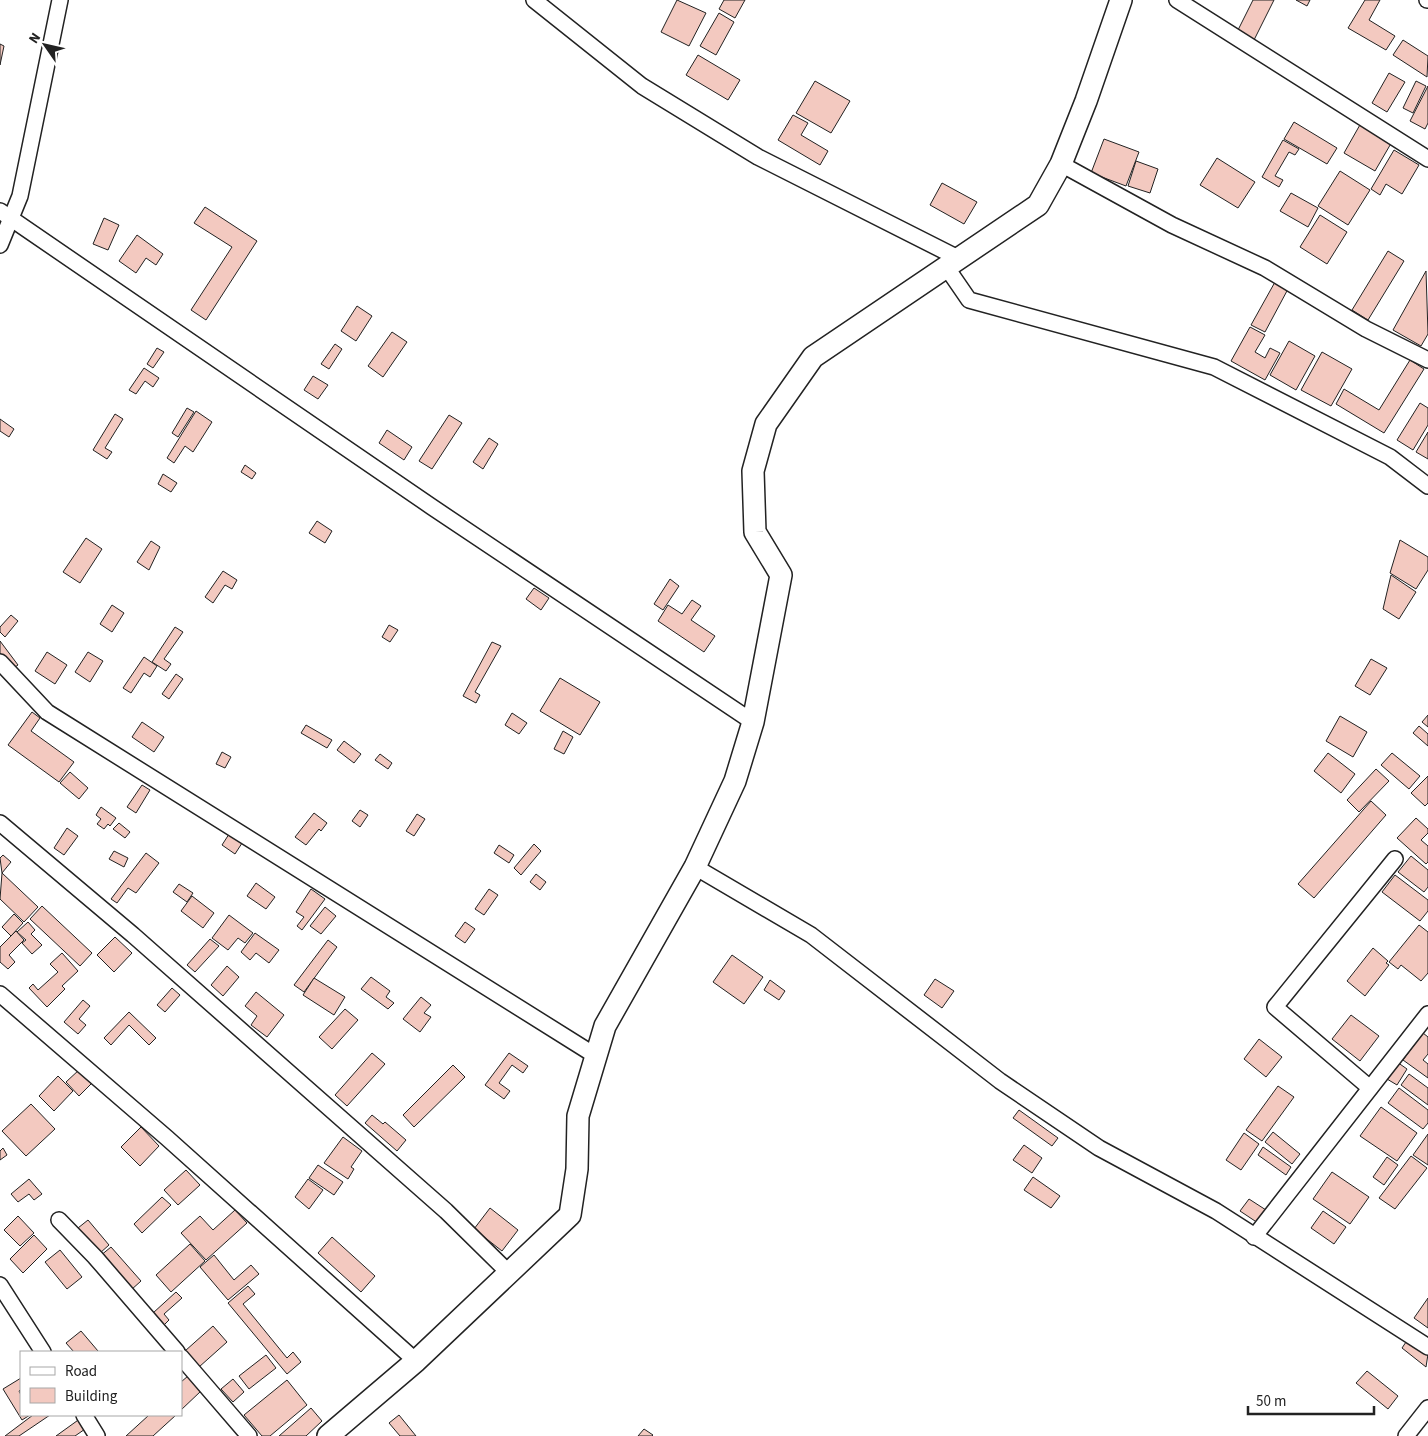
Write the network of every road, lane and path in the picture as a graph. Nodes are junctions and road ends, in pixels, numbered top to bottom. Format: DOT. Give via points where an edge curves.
graph roads {
  1 [pos="60,0"];
  2 [pos="534,0"];
  3 [pos="1121,0"];
  4 [pos="1177,0"];
  5 [pos="1428,159"];
  6 [pos="1061,164"];
  7 [pos="5,215"];
  8 [pos="0,245"];
  9 [pos="954,263"];
  10 [pos="1428,360"];
  11 [pos="1428,486"];
  12 [pos="0,662"];
  13 [pos="754,722"];
  14 [pos="0,823"];
  15 [pos="1395,860"];
  16 [pos="695,867"];
  17 [pos="0,994"];
  18 [pos="1428,1014"];
  19 [pos="596,1056"];
  20 [pos="1370,1088"];
  21 [pos="59,1220"];
  22 [pos="1254,1237"];
  23 [pos="509,1273"];
  24 [pos="0,1285"];
  25 [pos="1428,1347"];
  26 [pos="42,1351"];
  27 [pos="176,1351"];
  28 [pos="182,1358"];
  29 [pos="416,1361"];
  30 [pos="1428,1408"];
  31 [pos="85,1416"];
  32 [pos="97,1436"];
  33 [pos="249,1436"];
  34 [pos="328,1436"];
  35 [pos="1406,1436"];
  1 -- 7 [label="street" via="20,196"];
  2 -- 9 [label="street" via="642,86 758,157"];
  3 -- 6 [label="street"];
  4 -- 5 [label="street"];
  6 -- 9 [label="street" via="1038,205"];
  6 -- 10 [label="street" via="1172,225 1264,268 1366,329"];
  7 -- 8 [label="street"];
  7 -- 13 [label="street"];
  9 -- 11 [label="street" via="969,300 1214,367 1390,457"];
  9 -- 13 [label="street" via="813,357 766,424 753,470 755,532 781,575"];
  12 -- 19 [label="street" via="47,712"];
  13 -- 16 [label="street" via="735,780"];
  14 -- 23 [label="street" via="141,941 446,1211"];
  15 -- 20 [label="street" via="1275,1007"];
  16 -- 19 [label="street" via="604,1026"];
  16 -- 22 [label="street" via="811,935 1000,1081 1099,1148 1216,1211"];
  17 -- 29 [label="street"];
  18 -- 20 [label="street"];
  19 -- 23 [label="street" via="578,1116 577,1169 570,1215"];
  20 -- 22 [label="street"];
  21 -- 27 [label="street"];
  22 -- 25 [label="street"];
  23 -- 29 [label="street"];
  24 -- 26 [label="street"];
  28 -- 33 [label="street"];
  29 -- 34 [label="street"];
  30 -- 35 [label="street"];
  31 -- 32 [label="street"];
}
